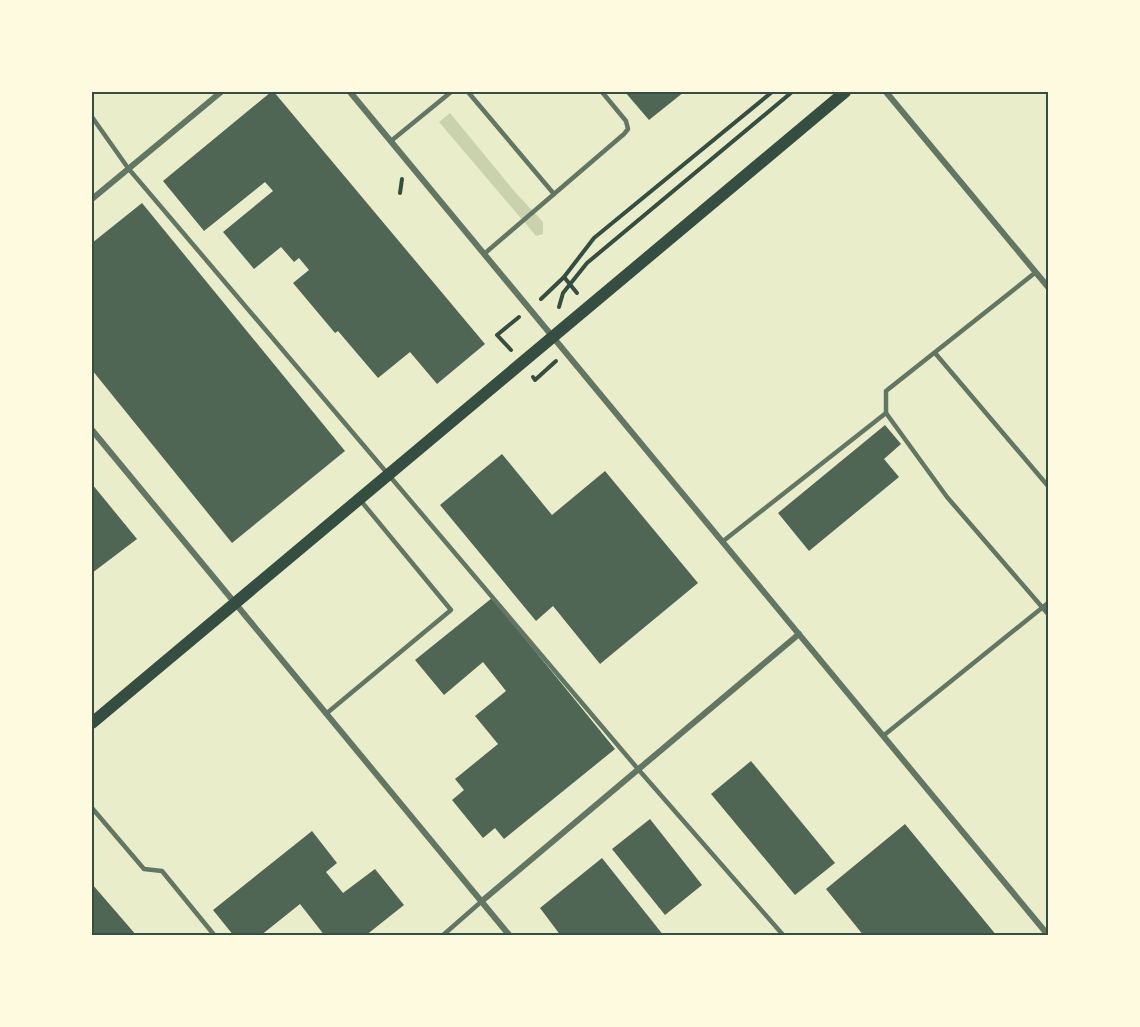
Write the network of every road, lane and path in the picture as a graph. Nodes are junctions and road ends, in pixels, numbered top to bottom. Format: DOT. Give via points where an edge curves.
graph roads {
  1 [pos="221,92"];
  2 [pos="350,92"];
  3 [pos="451,92"];
  4 [pos="468,92"];
  5 [pos="602,92"];
  6 [pos="772,92"];
  7 [pos="792,92"];
  8 [pos="845,92"];
  9 [pos="886,92"];
  10 [pos="92,117"];
  11 [pos="391,141"];
  12 [pos="128,168"];
  13 [pos="554,194"];
  14 [pos="92,199"];
  15 [pos="484,254"];
  16 [pos="1036,272"];
  17 [pos="564,277"];
  18 [pos="1048,287"];
  19 [pos="552,336"];
  20 [pos="935,353"];
  21 [pos="886,413"];
  22 [pos="92,430"];
  23 [pos="387,474"];
  24 [pos="1048,486"];
  25 [pos="358,499"];
  26 [pos="722,542"];
  27 [pos="234,602"];
  28 [pos="1048,603"];
  29 [pos="1043,607"];
  30 [pos="1048,614"];
  31 [pos="799,634"];
  32 [pos="327,713"];
  33 [pos="92,723"];
  34 [pos="884,736"];
  35 [pos="639,769"];
  36 [pos="92,808"];
  37 [pos="482,901"];
  38 [pos="1048,935"];
  39 [pos="215,936"];
  40 [pos="442,936"];
  41 [pos="510,936"];
  42 [pos="784,936"];
  1 -- 12 [label="street"];
  2 -- 11 [label="street"];
  3 -- 11 [label="lane"];
  4 -- 13 [label="lane"];
  5 -- 13 [label="lane" via="628,129"];
  6 -- 17 [label="path" via="594,238"];
  7 -- 19 [label="path" via="587,263 563,293"];
  8 -- 19 [label="main road"];
  9 -- 16 [label="street"];
  10 -- 12 [label="lane"];
  11 -- 15 [label="street"];
  12 -- 14 [label="street"];
  12 -- 23 [label="lane"];
  13 -- 15 [label="lane"];
  15 -- 19 [label="street"];
  16 -- 18 [label="street"];
  16 -- 20 [label="lane"];
  19 -- 23 [label="main road"];
  19 -- 26 [label="street"];
  20 -- 21 [label="lane" via="886,391"];
  20 -- 24 [label="lane"];
  21 -- 26 [label="lane"];
  21 -- 29 [label="lane" via="952,505"];
  22 -- 27 [label="street"];
  23 -- 25 [label="main road"];
  23 -- 35 [label="lane"];
  25 -- 27 [label="main road"];
  25 -- 32 [label="lane" via="451,610"];
  26 -- 31 [label="street"];
  27 -- 32 [label="street"];
  27 -- 33 [label="main road"];
  28 -- 29 [label="lane"];
  29 -- 30 [label="lane"];
  29 -- 34 [label="lane"];
  31 -- 34 [label="street"];
  31 -- 35 [label="street"];
  32 -- 37 [label="street"];
  34 -- 38 [label="street"];
  35 -- 37 [label="street"];
  35 -- 42 [label="lane"];
  36 -- 39 [label="lane" via="144,869 162,871"];
  37 -- 40 [label="lane"];
  37 -- 41 [label="street"];
}
